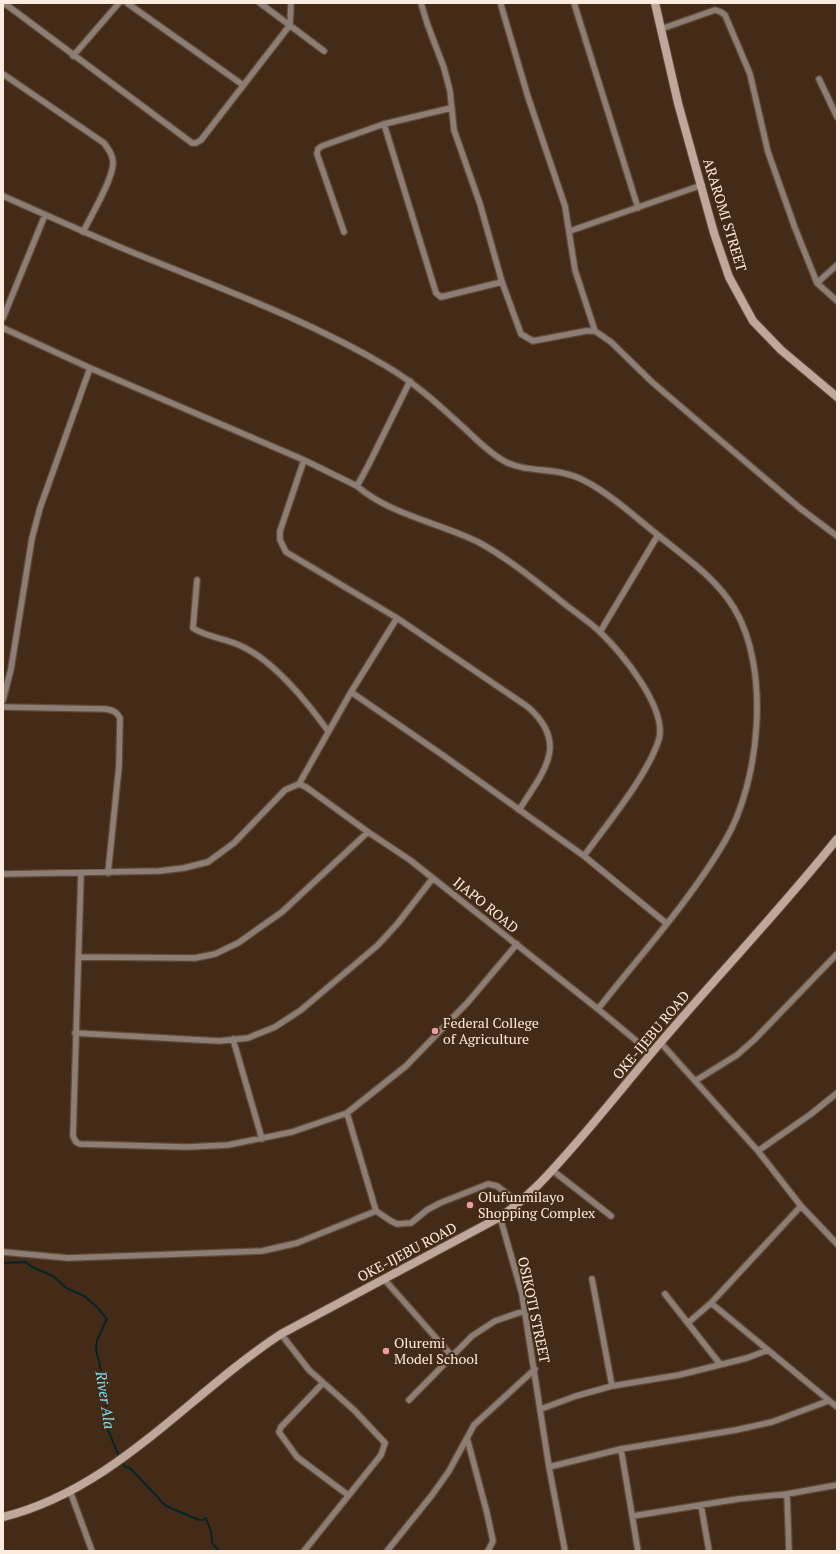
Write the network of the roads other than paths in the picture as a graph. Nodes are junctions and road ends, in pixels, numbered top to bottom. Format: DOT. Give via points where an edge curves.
graph roads {
  1 [pos="4,3"];
  2 [pos="119,3"];
  3 [pos="127,3"];
  4 [pos="260,3"];
  5 [pos="290,3"];
  6 [pos="421,3"];
  7 [pos="574,3"];
  8 [pos="655,3"];
  9 [pos="501,5"];
  10 [pos="290,25"];
  11 [pos="661,29"];
  12 [pos="324,51"];
  13 [pos="73,56"];
  14 [pos="3,74"];
  15 [pos="819,79"];
  16 [pos="243,85"];
  17 [pos="451,108"];
  18 [pos="837,117"];
  19 [pos="384,124"];
  20 [pos="702,185"];
  21 [pos="3,196"];
  22 [pos="638,208"];
  23 [pos="45,215"];
  24 [pos="570,231"];
  25 [pos="83,232"];
  26 [pos="344,232"];
  27 [pos="837,265"];
  28 [pos="502,282"];
  29 [pos="817,283"];
  30 [pos="837,301"];
  31 [pos="3,318"];
  32 [pos="3,328"];
  33 [pos="595,331"];
  34 [pos="90,368"];
  35 [pos="410,381"];
  36 [pos="837,397"];
  37 [pos="304,460"];
  38 [pos="357,486"];
  39 [pos="658,535"];
  40 [pos="837,536"];
  41 [pos="197,580"];
  42 [pos="397,618"];
  43 [pos="600,632"];
  44 [pos="351,692"];
  45 [pos="3,700"];
  46 [pos="3,707"];
  47 [pos="328,731"];
  48 [pos="299,784"];
  49 [pos="519,810"];
  50 [pos="368,832"];
  51 [pos="837,839"];
  52 [pos="584,856"];
  53 [pos="81,873"];
  54 [pos="108,873"];
  55 [pos="3,874"];
  56 [pos="433,878"];
  57 [pos="666,923"];
  58 [pos="516,944"];
  59 [pos="837,954"];
  60 [pos="79,957"];
  61 [pos="598,1009"];
  62 [pos="75,1034"];
  63 [pos="233,1039"];
  64 [pos="660,1042"];
  65 [pos="651,1054"];
  66 [pos="695,1081"];
  67 [pos="837,1093"];
  68 [pos="347,1113"];
  69 [pos="262,1140"];
  70 [pos="758,1151"];
  71 [pos="552,1170"];
  72 [pos="519,1203"];
  73 [pos="802,1206"];
  74 [pos="376,1211"];
  75 [pos="611,1216"];
  76 [pos="500,1217"];
  77 [pos="837,1244"];
  78 [pos="3,1252"];
  79 [pos="384,1279"];
  80 [pos="592,1280"];
  81 [pos="665,1294"];
  82 [pos="711,1303"];
  83 [pos="524,1311"];
  84 [pos="689,1322"];
  85 [pos="281,1334"];
  86 [pos="768,1350"];
  87 [pos="451,1355"];
  88 [pos="720,1364"];
  89 [pos="535,1369"];
  90 [pos="322,1384"];
  91 [pos="612,1386"];
  92 [pos="409,1400"];
  93 [pos="828,1401"];
  94 [pos="837,1407"];
  95 [pos="541,1409"];
  96 [pos="467,1438"];
  97 [pos="621,1449"];
  98 [pos="550,1467"];
  99 [pos="837,1485"];
  100 [pos="70,1490"];
  101 [pos="786,1494"];
  102 [pos="348,1495"];
  103 [pos="701,1505"];
  104 [pos="633,1516"];
  105 [pos="3,1517"];
  106 [pos="92,1551"];
  107 [pos="304,1551"];
  108 [pos="387,1551"];
  109 [pos="488,1551"];
  110 [pos="565,1551"];
  111 [pos="638,1551"];
  112 [pos="709,1551"];
  113 [pos="789,1551"];
  1 -- 13 [label="street"];
  2 -- 13 [label="street"];
  3 -- 16 [label="street"];
  4 -- 10 [label="street"];
  5 -- 10 [label="street"];
  6 -- 17 [label="street" via="444,68"];
  7 -- 22 [label="street"];
  8 -- 11 [label="main road, ARAROMI STREET"];
  9 -- 24 [label="street" via="528,97 565,206"];
  10 -- 12 [label="street"];
  10 -- 16 [label="street"];
  11 -- 20 [label="main road, ARAROMI STREET" via="678,103"];
  11 -- 29 [label="street" via="715,10 725,15 750,74 768,152"];
  13 -- 16 [label="street" via="192,143 201,140"];
  14 -- 25 [label="street" via="104,143 111,153 111,174"];
  15 -- 18 [label="street"];
  17 -- 19 [label="street"];
  17 -- 28 [label="street" via="454,130 480,204"];
  19 -- 26 [label="street" via="318,149 317,154"];
  19 -- 28 [label="street" via="436,293 441,297"];
  20 -- 22 [label="street"];
  20 -- 36 [label="main road, ARAROMI STREET" via="720,253 729,277 753,322 781,350"];
  21 -- 23 [label="street"];
  22 -- 24 [label="street"];
  23 -- 25 [label="street"];
  23 -- 31 [label="street"];
  24 -- 33 [label="street" via="575,270"];
  25 -- 35 [label="street" via="337,338"];
  27 -- 29 [label="street"];
  28 -- 33 [label="street" via="521,334 527,338 533,341"];
  29 -- 30 [label="street"];
  32 -- 34 [label="street"];
  33 -- 40 [label="street" via="611,342 652,382 758,473"];
  34 -- 37 [label="street"];
  34 -- 45 [label="street" via="40,508 32,538 11,669"];
  35 -- 38 [label="street"];
  35 -- 39 [label="street" via="503,460 514,466 569,473 585,480"];
  37 -- 38 [label="street"];
  37 -- 42 [label="street" via="280,531 282,547 286,552"];
  38 -- 43 [label="street" via="377,501 480,543 513,564"];
  39 -- 43 [label="street"];
  39 -- 57 [label="street" via="707,575 735,609 750,644 756,699 752,769 737,818 726,841 701,878"];
  41 -- 47 [label="street" via="193,628 240,645 254,654 277,672 307,702"];
  42 -- 44 [label="street"];
  42 -- 49 [label="street" via="528,707 540,718 549,733 551,745 540,777"];
  43 -- 52 [label="street" via="647,691 660,719 659,737 642,774"];
  44 -- 47 [label="street"];
  44 -- 49 [label="street"];
  46 -- 54 [label="street" via="105,709 118,714 119,766"];
  47 -- 48 [label="street"];
  48 -- 50 [label="street, IJAPO ROAD"];
  48 -- 54 [label="street" via="285,790 234,843 208,862 159,871"];
  49 -- 52 [label="street"];
  50 -- 56 [label="street, IJAPO ROAD"];
  50 -- 60 [label="street" via="282,912 238,943 215,954 195,958"];
  51 -- 64 [label="main road, OKE-IJEBU ROAD" via="811,872"];
  52 -- 57 [label="street"];
  53 -- 54 [label="street"];
  53 -- 55 [label="street"];
  53 -- 60 [label="street"];
  56 -- 58 [label="street, IJAPO ROAD"];
  56 -- 63 [label="street" via="378,945 301,1010 275,1027 248,1038"];
  57 -- 61 [label="street"];
  58 -- 61 [label="street, IJAPO ROAD"];
  58 -- 68 [label="street" via="468,1002 406,1066"];
  59 -- 66 [label="street" via="754,1040 737,1055"];
  60 -- 62 [label="street"];
  61 -- 65 [label="street, IJAPO ROAD"];
  62 -- 63 [label="street" via="219,1041"];
  62 -- 69 [label="street" via="73,1136 76,1142 187,1147"];
  63 -- 69 [label="street"];
  64 -- 65 [label="main road, OKE-IJEBU ROAD"];
  64 -- 66 [label="street"];
  65 -- 71 [label="main road, OKE-IJEBU ROAD"];
  66 -- 70 [label="street"];
  67 -- 70 [label="street"];
  68 -- 69 [label="street"];
  68 -- 74 [label="street"];
  70 -- 73 [label="street"];
  71 -- 72 [label="main road, OKE-IJEBU ROAD"];
  71 -- 75 [label="street"];
  72 -- 74 [label="street" via="497,1186 488,1184 440,1203 411,1223 397,1224"];
  72 -- 76 [label="main road, OKE-IJEBU ROAD"];
  73 -- 77 [label="street"];
  73 -- 82 [label="street"];
  74 -- 78 [label="street" via="297,1243 262,1251 68,1258"];
  76 -- 79 [label="main road, OKE-IJEBU ROAD"];
  76 -- 83 [label="street, OSIKOTI STREET" via="519,1283"];
  79 -- 85 [label="main road, OKE-IJEBU ROAD"];
  79 -- 87 [label="street"];
  80 -- 91 [label="street"];
  81 -- 84 [label="street"];
  82 -- 84 [label="street"];
  82 -- 86 [label="street"];
  83 -- 87 [label="street" via="484,1327"];
  83 -- 89 [label="street, OSIKOTI STREET"];
  84 -- 88 [label="street"];
  85 -- 90 [label="street"];
  85 -- 100 [label="main road, OKE-IJEBU ROAD" via="124,1457"];
  86 -- 88 [label="street"];
  86 -- 93 [label="street"];
  87 -- 92 [label="street"];
  88 -- 91 [label="street" via="679,1375"];
  89 -- 95 [label="street, OSIKOTI STREET"];
  89 -- 96 [label="street" via="482,1417"];
  90 -- 102 [label="street" via="354,1410 385,1443 381,1455"];
  90 -- 102 [label="street" via="279,1432 297,1457"];
  91 -- 95 [label="street"];
  93 -- 94 [label="street"];
  93 -- 97 [label="street" via="772,1422"];
  95 -- 98 [label="street, OSIKOTI STREET"];
  96 -- 108 [label="street" via="449,1471"];
  96 -- 109 [label="street" via="493,1541"];
  97 -- 98 [label="street"];
  97 -- 104 [label="street"];
  98 -- 110 [label="street, OSIKOTI STREET"];
  99 -- 101 [label="street"];
  100 -- 105 [label="main road, OKE-IJEBU ROAD" via="17,1514"];
  100 -- 106 [label="street"];
  101 -- 103 [label="street"];
  101 -- 113 [label="street"];
  102 -- 107 [label="street"];
  103 -- 104 [label="street"];
  103 -- 112 [label="street"];
  104 -- 111 [label="street"];
}
